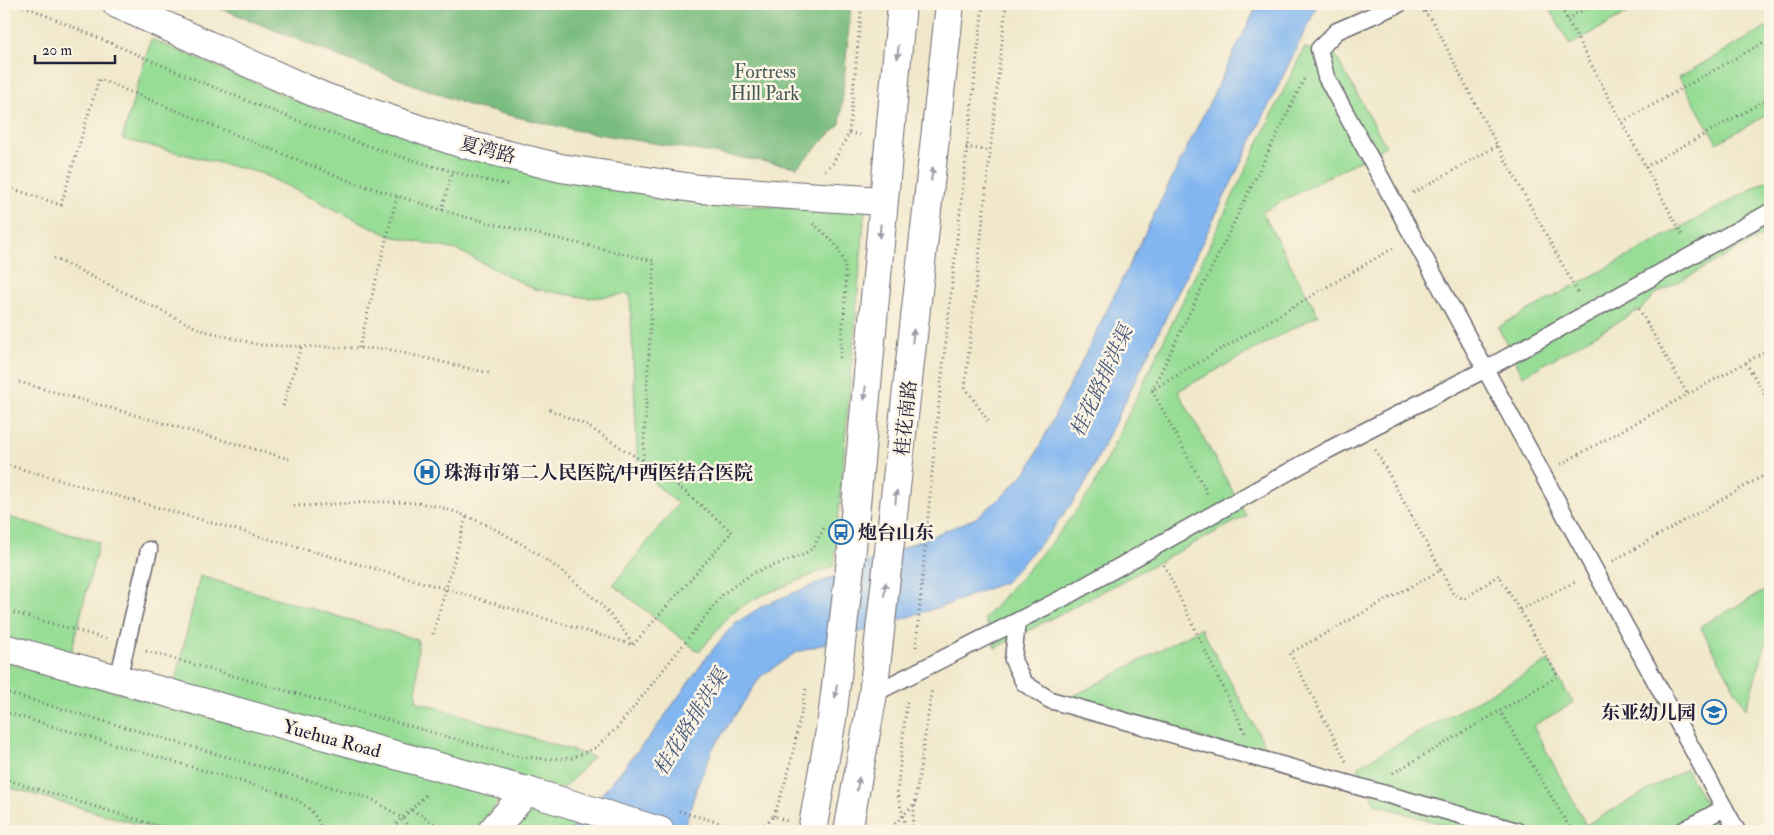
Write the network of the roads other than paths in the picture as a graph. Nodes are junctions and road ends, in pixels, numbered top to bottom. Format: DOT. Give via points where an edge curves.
graph roads {
  1 [pos="117,4"];
  2 [pos="902,4"];
  3 [pos="950,4"];
  4 [pos="1399,4"];
  5 [pos="883,201"];
  6 [pos="1770,212"];
  7 [pos="1486,369"];
  8 [pos="149,550"];
  9 [pos="1017,622"];
  10 [pos="4,648"];
  11 [pos="118,679"];
  12 [pos="873,694"];
  13 [pos="527,792"];
  14 [pos="1724,808"];
  15 [pos="492,831"];
  16 [pos="660,831"];
  17 [pos="812,831"];
  18 [pos="848,831"];
  19 [pos="1517,831"];
  20 [pos="1682,831"];
  21 [pos="1737,831"];
  1 -- 5 [label="main road, 夏湾路" via="324,97 460,143 561,168 699,189"];
  2 -- 5 [label="main road, one-way"];
  12 -- 3 [label="main road, 桂花南路, one-way"];
  4 -- 7 [label="lane" via="1337,31 1319,48 1326,77"];
  5 -- 17 [label="main road, one-way" via="842,642"];
  6 -- 7 [label="lane"];
  7 -- 9 [label="lane" via="1365,431"];
  7 -- 14 [label="lane"];
  8 -- 11 [label="lane"];
  9 -- 12 [label="lane"];
  9 -- 19 [label="lane" via="1013,660 1024,683 1050,700"];
  10 -- 11 [label="main road, Yuehua Road"];
  11 -- 13 [label="main road, Yuehua Road"];
  18 -- 12 [label="main road, 桂花南路, one-way"];
  13 -- 15 [label="main road"];
  13 -- 16 [label="main road, Yuehua Road"];
  14 -- 20 [label="lane"];
  14 -- 21 [label="lane"];
}
